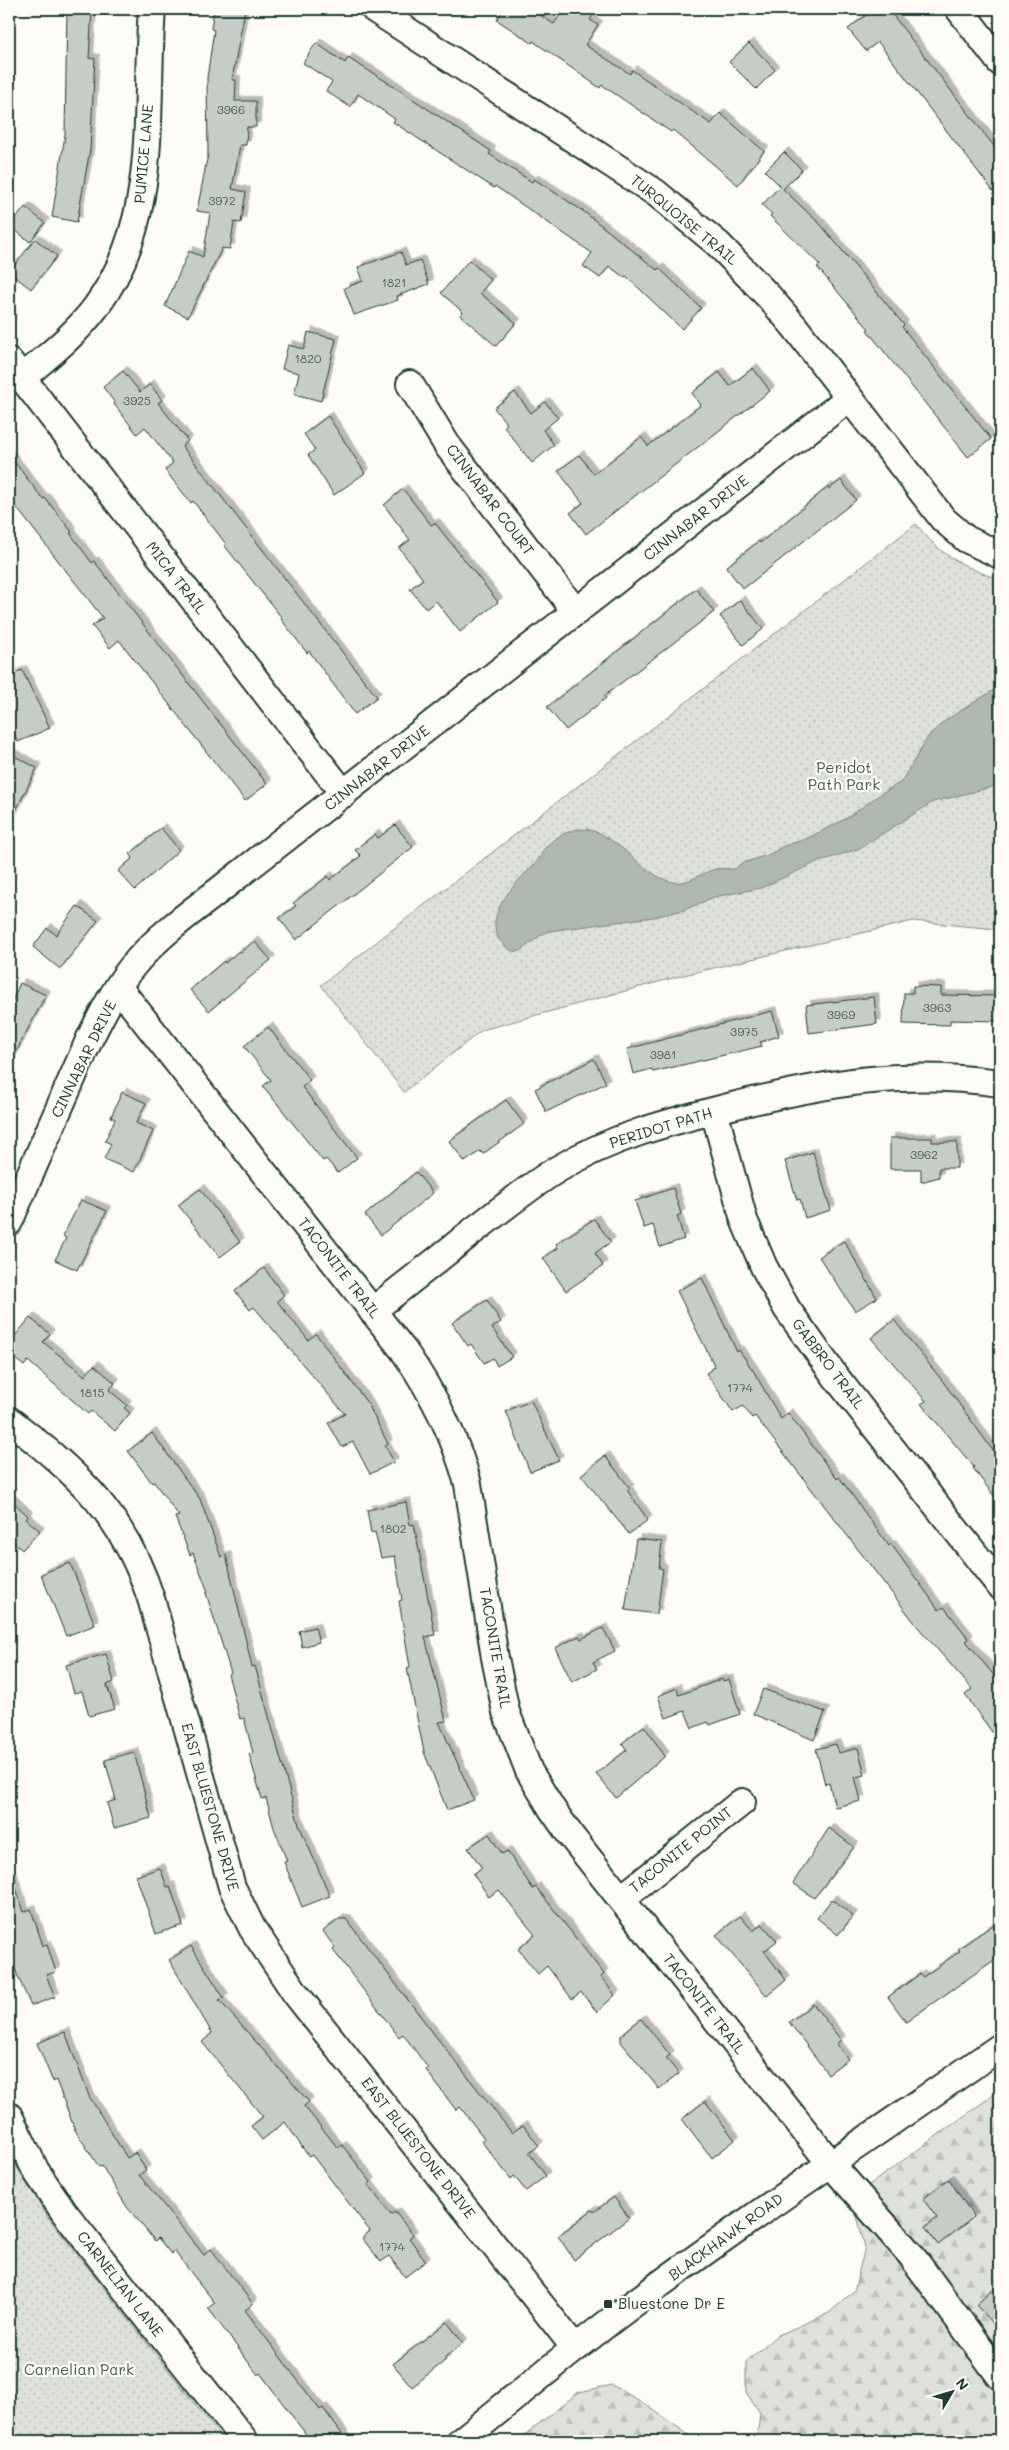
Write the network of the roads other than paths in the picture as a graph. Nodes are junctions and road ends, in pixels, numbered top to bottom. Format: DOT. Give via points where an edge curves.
graph roads {
  1 [pos="152,9"];
  2 [pos="374,9"];
  3 [pos="959,9"];
  4 [pos="1000,62"];
  5 [pos="15,370"];
  6 [pos="410,384"];
  7 [pos="849,398"];
  8 [pos="1000,555"];
  9 [pos="576,612"];
  10 [pos="344,794"];
  11 [pos="119,988"];
  12 [pos="1000,1083"];
  13 [pos="714,1111"];
  14 [pos="9,1222"];
  15 [pos="372,1311"];
  16 [pos="9,1420"];
  17 [pos="1000,1586"];
  18 [pos="742,1802"];
  19 [pos="621,1899"];
  20 [pos="1000,2047"];
  21 [pos="9,2116"];
  22 [pos="830,2163"];
  23 [pos="575,2348"];
  24 [pos="1000,2376"];
  25 [pos="245,2441"];
  26 [pos="461,2441"];
  1 -- 5 [label="street, PUMICE LANE" via="145,179 134,230 113,281 95,308 63,344"];
  2 -- 7 [label="street, TURQUOISE TRAIL" via="656,193 718,244 769,297"];
  3 -- 4 [label="street"];
  5 -- 10 [label="street, MICA TRAIL"];
  6 -- 9 [label="street, CINNABAR COURT" via="447,445"];
  7 -- 8 [label="street, TURQUOISE TRAIL" via="942,519 966,539"];
  7 -- 9 [label="street, CINNABAR DRIVE"];
  9 -- 10 [label="street, CINNABAR DRIVE"];
  10 -- 11 [label="street, CINNABAR DRIVE" via="168,931 137,960"];
  11 -- 14 [label="street, CINNABAR DRIVE" via="90,1038"];
  11 -- 15 [label="street, TACONITE TRAIL"];
  12 -- 13 [label="street, PERIDOT PATH" via="935,1077 867,1079 795,1091"];
  13 -- 15 [label="street, PERIDOT PATH" via="639,1131 558,1169"];
  13 -- 17 [label="street, GABBRO TRAIL" via="747,1228 787,1309 835,1376"];
  15 -- 19 [label="street, TACONITE TRAIL" via="433,1395 462,1460 501,1690 520,1750 552,1809"];
  16 -- 23 [label="street, EAST BLUESTONE DRIVE" via="82,1481 106,1509 133,1553 152,1602 224,1862 241,1908 260,1941 296,1994"];
  18 -- 19 [label="street, TACONITE POINT"];
  19 -- 22 [label="street, TACONITE TRAIL"];
  20 -- 22 [label="street, BLACKHAWK ROAD"];
  21 -- 25 [label="street, CARNELIAN LANE" via="36,2171 64,2212"];
  22 -- 23 [label="street, BLACKHAWK ROAD"];
  22 -- 24 [label="street, TACONITE TRAIL" via="911,2255"];
  23 -- 26 [label="street, BLACKHAWK ROAD"];
}
